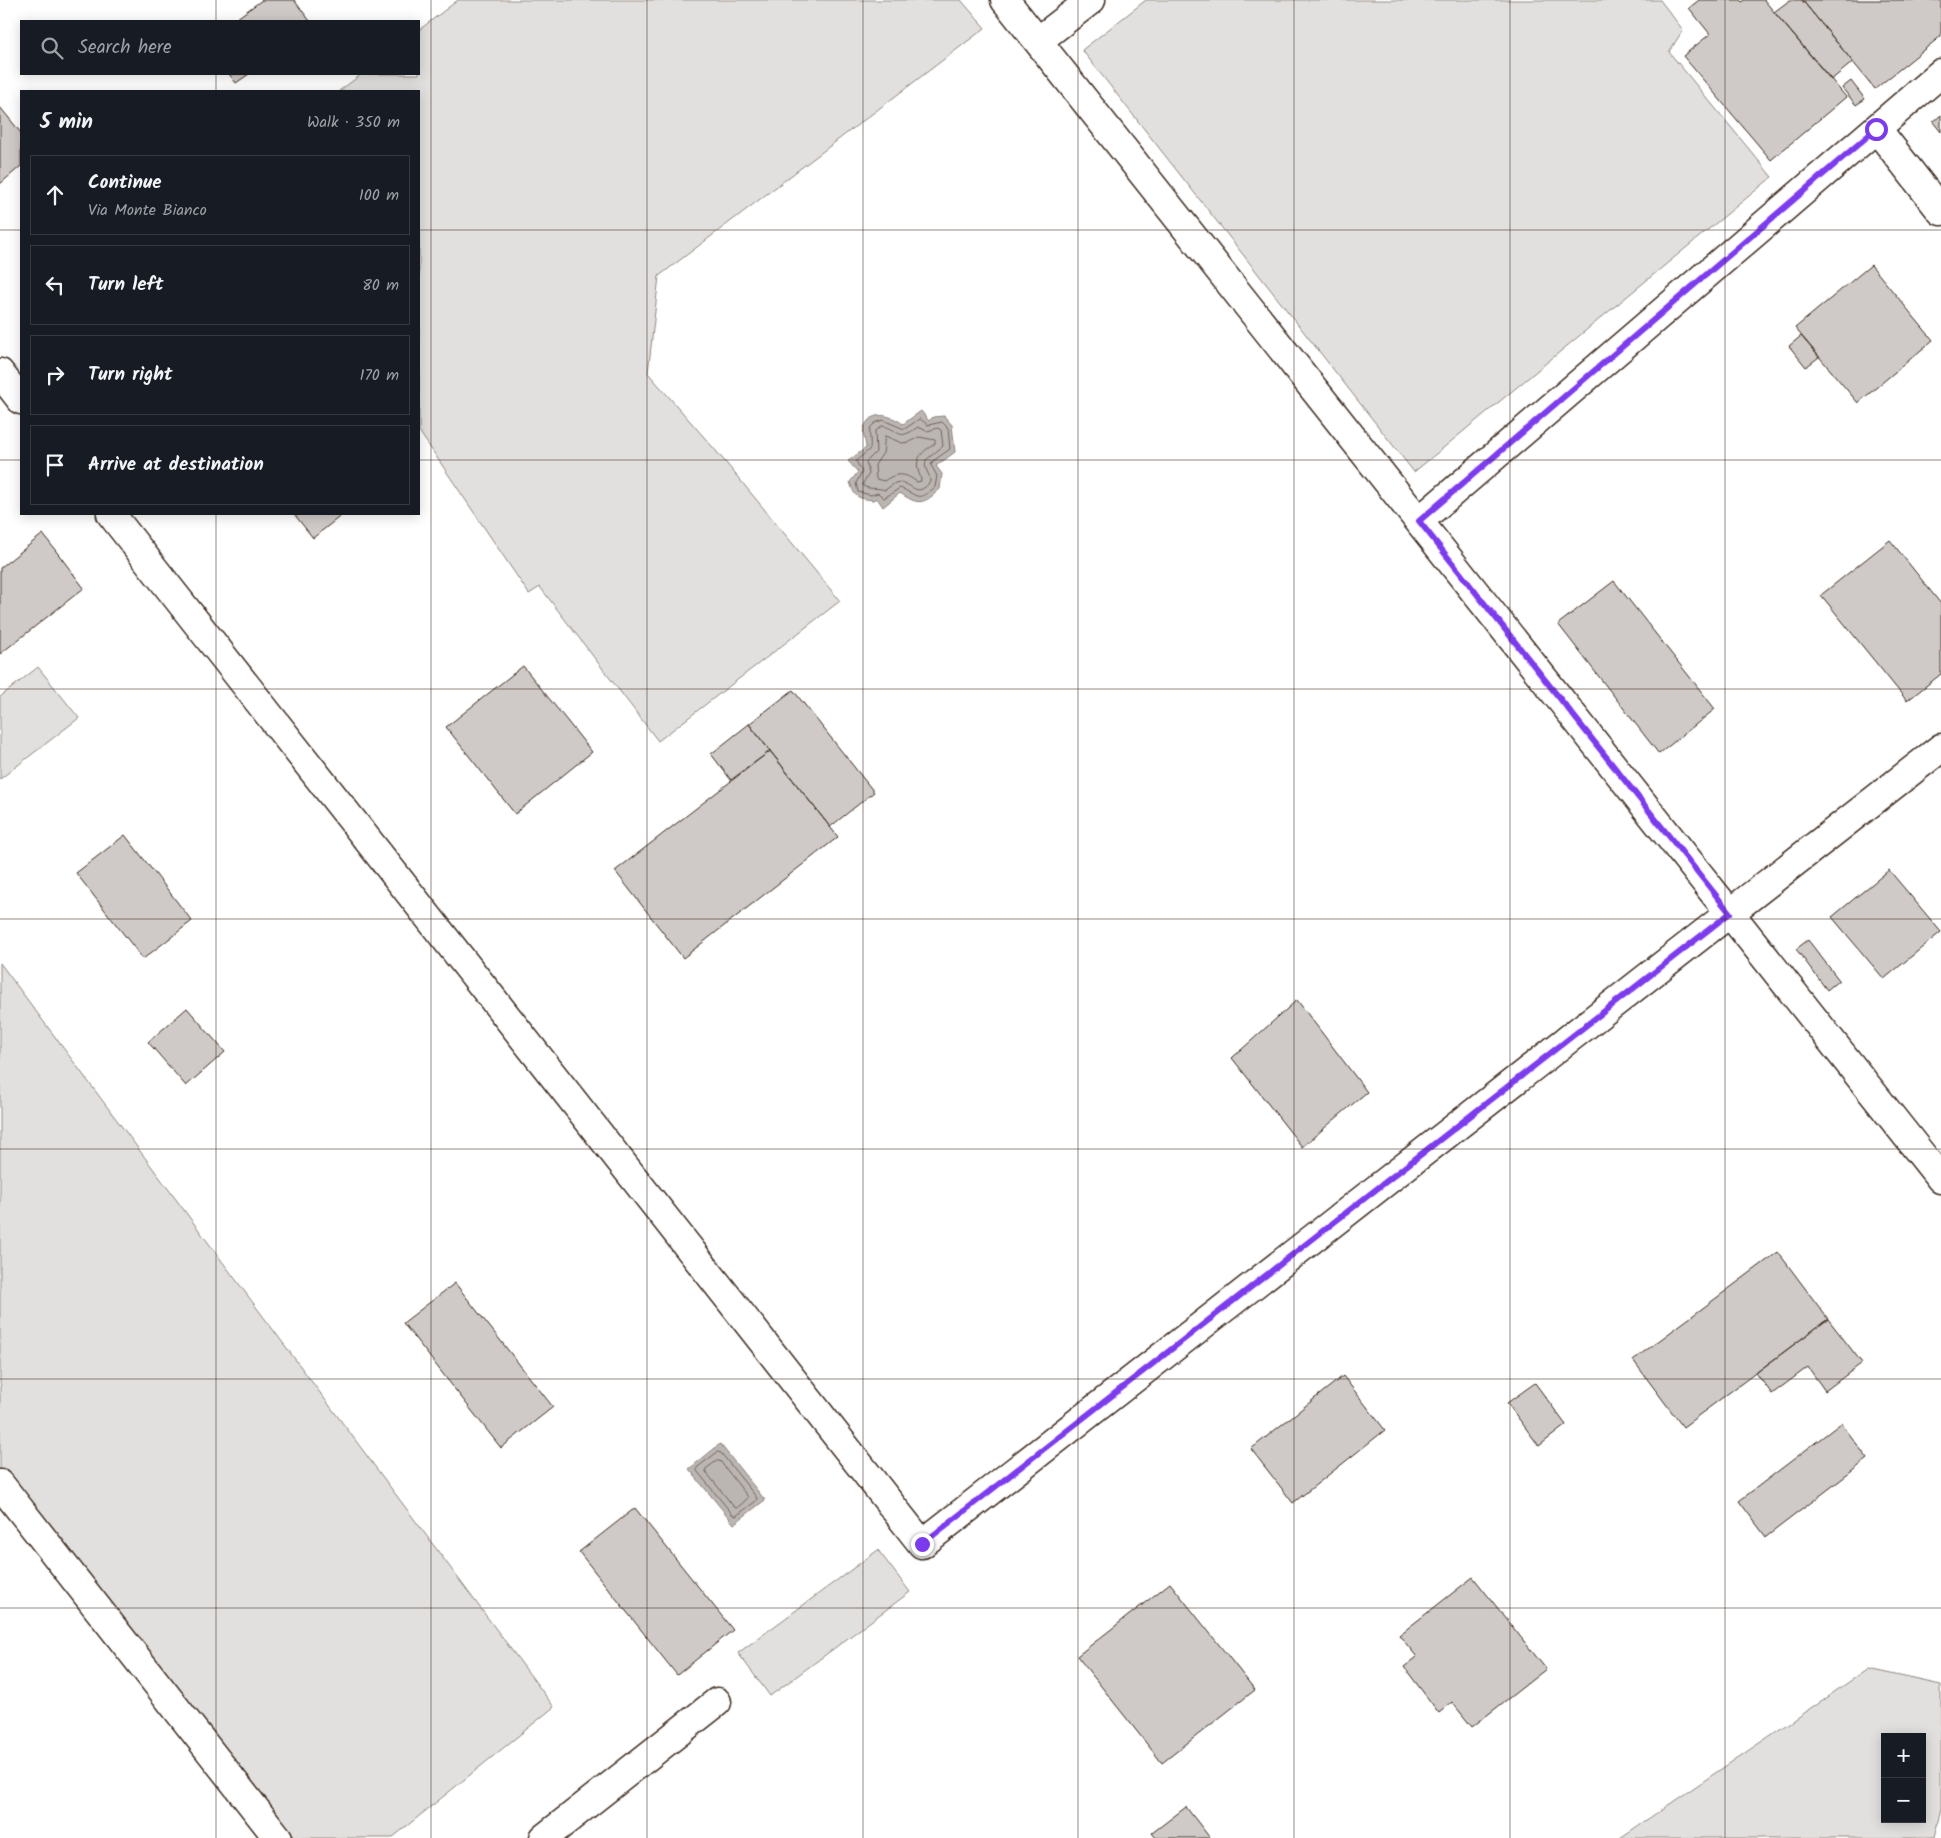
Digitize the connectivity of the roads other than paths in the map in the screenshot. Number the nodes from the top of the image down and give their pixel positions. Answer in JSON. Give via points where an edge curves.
{"nodes":[{"id":1,"x":1005,"y":0,"type":"edge"},
{"id":2,"x":1091,"y":0,"type":"edge"},
{"id":3,"x":1038,"y":41,"type":"junction"},
{"id":4,"x":1941,"y":74,"type":"edge"},
{"id":5,"x":1876,"y":129,"type":"junction"},
{"id":6,"x":1941,"y":211,"type":"edge"},
{"id":7,"x":0,"y":373,"type":"edge"},
{"id":8,"x":20,"y":399,"type":"edge"},
{"id":9,"x":111,"y":515,"type":"edge"},
{"id":10,"x":1419,"y":521,"type":"junction"},
{"id":11,"x":1941,"y":748,"type":"edge"},
{"id":12,"x":1730,"y":913,"type":"junction"},
{"id":13,"x":1941,"y":1179,"type":"edge"},
{"id":14,"x":0,"y":1484,"type":"edge"},
{"id":15,"x":717,"y":1702,"type":"dead end"},
{"id":16,"x":278,"y":1838,"type":"edge"},
{"id":17,"x":544,"y":1838,"type":"edge"}],
"edges":[{"from":1,"to":3,"type":"street"},
{"from":2,"to":3,"type":"street"},
{"from":3,"to":10,"type":"street"},
{"from":4,"to":5,"type":"street"},
{"from":5,"to":6,"type":"street"},
{"from":5,"to":10,"type":"street"},
{"from":7,"to":8,"type":"street"},
{"from":9,"to":12,"type":"street","via":[[922,1544]]},
{"from":10,"to":12,"type":"street"},
{"from":11,"to":12,"type":"street"},
{"from":12,"to":13,"type":"street"},
{"from":14,"to":16,"type":"street"},
{"from":15,"to":17,"type":"street"}]}
